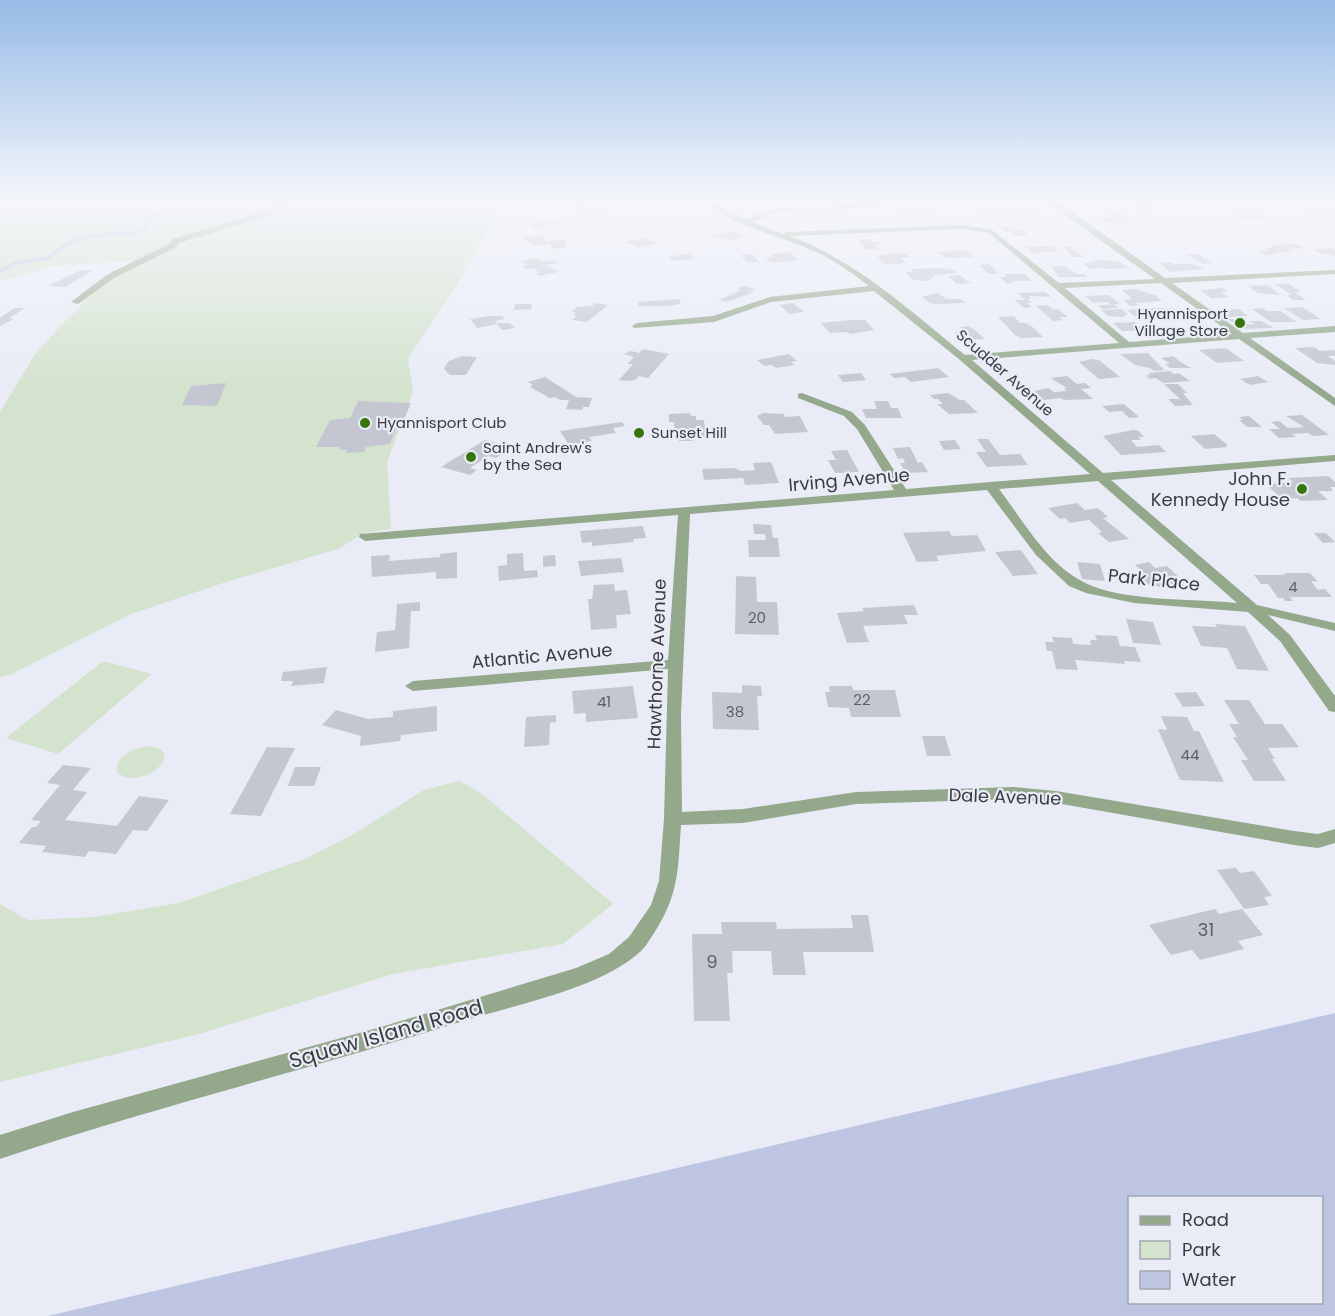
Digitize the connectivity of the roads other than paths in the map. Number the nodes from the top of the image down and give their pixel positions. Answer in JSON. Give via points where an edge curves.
{"nodes":[{"id":1,"x":135,"y":264,"type":"edge"},
{"id":2,"x":845,"y":264,"type":"edge"},
{"id":3,"x":1033,"y":264,"type":"edge"},
{"id":4,"x":1139,"y":264,"type":"edge"},
{"id":5,"x":1335,"y":272,"type":"edge"},
{"id":6,"x":1162,"y":281,"type":"junction"},
{"id":7,"x":1059,"y":286,"type":"junction"},
{"id":8,"x":877,"y":288,"type":"junction"},
{"id":9,"x":75,"y":302,"type":"dead end"},
{"id":10,"x":637,"y":326,"type":"dead end"},
{"id":11,"x":1335,"y":329,"type":"edge"},
{"id":12,"x":1239,"y":335,"type":"junction"},
{"id":13,"x":1126,"y":344,"type":"junction"},
{"id":14,"x":963,"y":358,"type":"junction"},
{"id":15,"x":802,"y":396,"type":"dead end"},
{"id":16,"x":1335,"y":403,"type":"edge"},
{"id":17,"x":1335,"y":458,"type":"edge"},
{"id":18,"x":1099,"y":477,"type":"junction"},
{"id":19,"x":990,"y":486,"type":"junction"},
{"id":20,"x":902,"y":494,"type":"junction"},
{"id":21,"x":684,"y":511,"type":"junction"},
{"id":22,"x":365,"y":537,"type":"dead end"},
{"id":23,"x":1252,"y":608,"type":"junction"},
{"id":24,"x":1335,"y":627,"type":"edge"},
{"id":25,"x":676,"y":664,"type":"junction"},
{"id":26,"x":412,"y":686,"type":"dead end"},
{"id":27,"x":1335,"y":707,"type":"edge"},
{"id":28,"x":673,"y":819,"type":"junction"},
{"id":29,"x":1335,"y":836,"type":"edge"},
{"id":30,"x":0,"y":1147,"type":"edge"}],
"edges":[{"from":1,"to":9,"type":"street"},
{"from":2,"to":8,"type":"street","name":"Scudder Avenue"},
{"from":3,"to":7,"type":"street"},
{"from":4,"to":6,"type":"street"},
{"from":5,"to":6,"type":"street"},
{"from":6,"to":7,"type":"street"},
{"from":6,"to":12,"type":"street"},
{"from":7,"to":13,"type":"street"},
{"from":8,"to":10,"type":"street","via":[[770,300],[714,319]]},
{"from":8,"to":14,"type":"street","name":"Scudder Avenue"},
{"from":11,"to":12,"type":"street"},
{"from":12,"to":13,"type":"street"},
{"from":12,"to":16,"type":"street"},
{"from":13,"to":14,"type":"street"},
{"from":14,"to":18,"type":"street","name":"Scudder Avenue"},
{"from":15,"to":20,"type":"street","via":[[848,414],[861,427]]},
{"from":17,"to":18,"type":"street","name":"Irving Avenue"},
{"from":18,"to":19,"type":"street","name":"Irving Avenue"},
{"from":18,"to":23,"type":"street","name":"Scudder Avenue"},
{"from":19,"to":20,"type":"street","name":"Irving Avenue"},
{"from":19,"to":23,"type":"street","name":"Park Place","via":[[1052,566],[1090,591]]},
{"from":20,"to":21,"type":"street","name":"Irving Avenue"},
{"from":21,"to":22,"type":"street","name":"Irving Avenue"},
{"from":21,"to":25,"type":"street","name":"Hawthorne Avenue"},
{"from":23,"to":24,"type":"street","name":"Park Place"},
{"from":23,"to":27,"type":"street","via":[[1285,638]]},
{"from":25,"to":26,"type":"street","name":"Atlantic Avenue"},
{"from":25,"to":28,"type":"street","name":"Hawthorne Avenue"},
{"from":28,"to":29,"type":"street","name":"Dale Avenue","via":[[743,816],[856,798],[1014,793],[1294,838],[1318,841]]},
{"from":28,"to":30,"type":"street","name":"Squaw Island Road","via":[[668,881],[660,908],[636,943],[616,960],[570,980]]}]}
